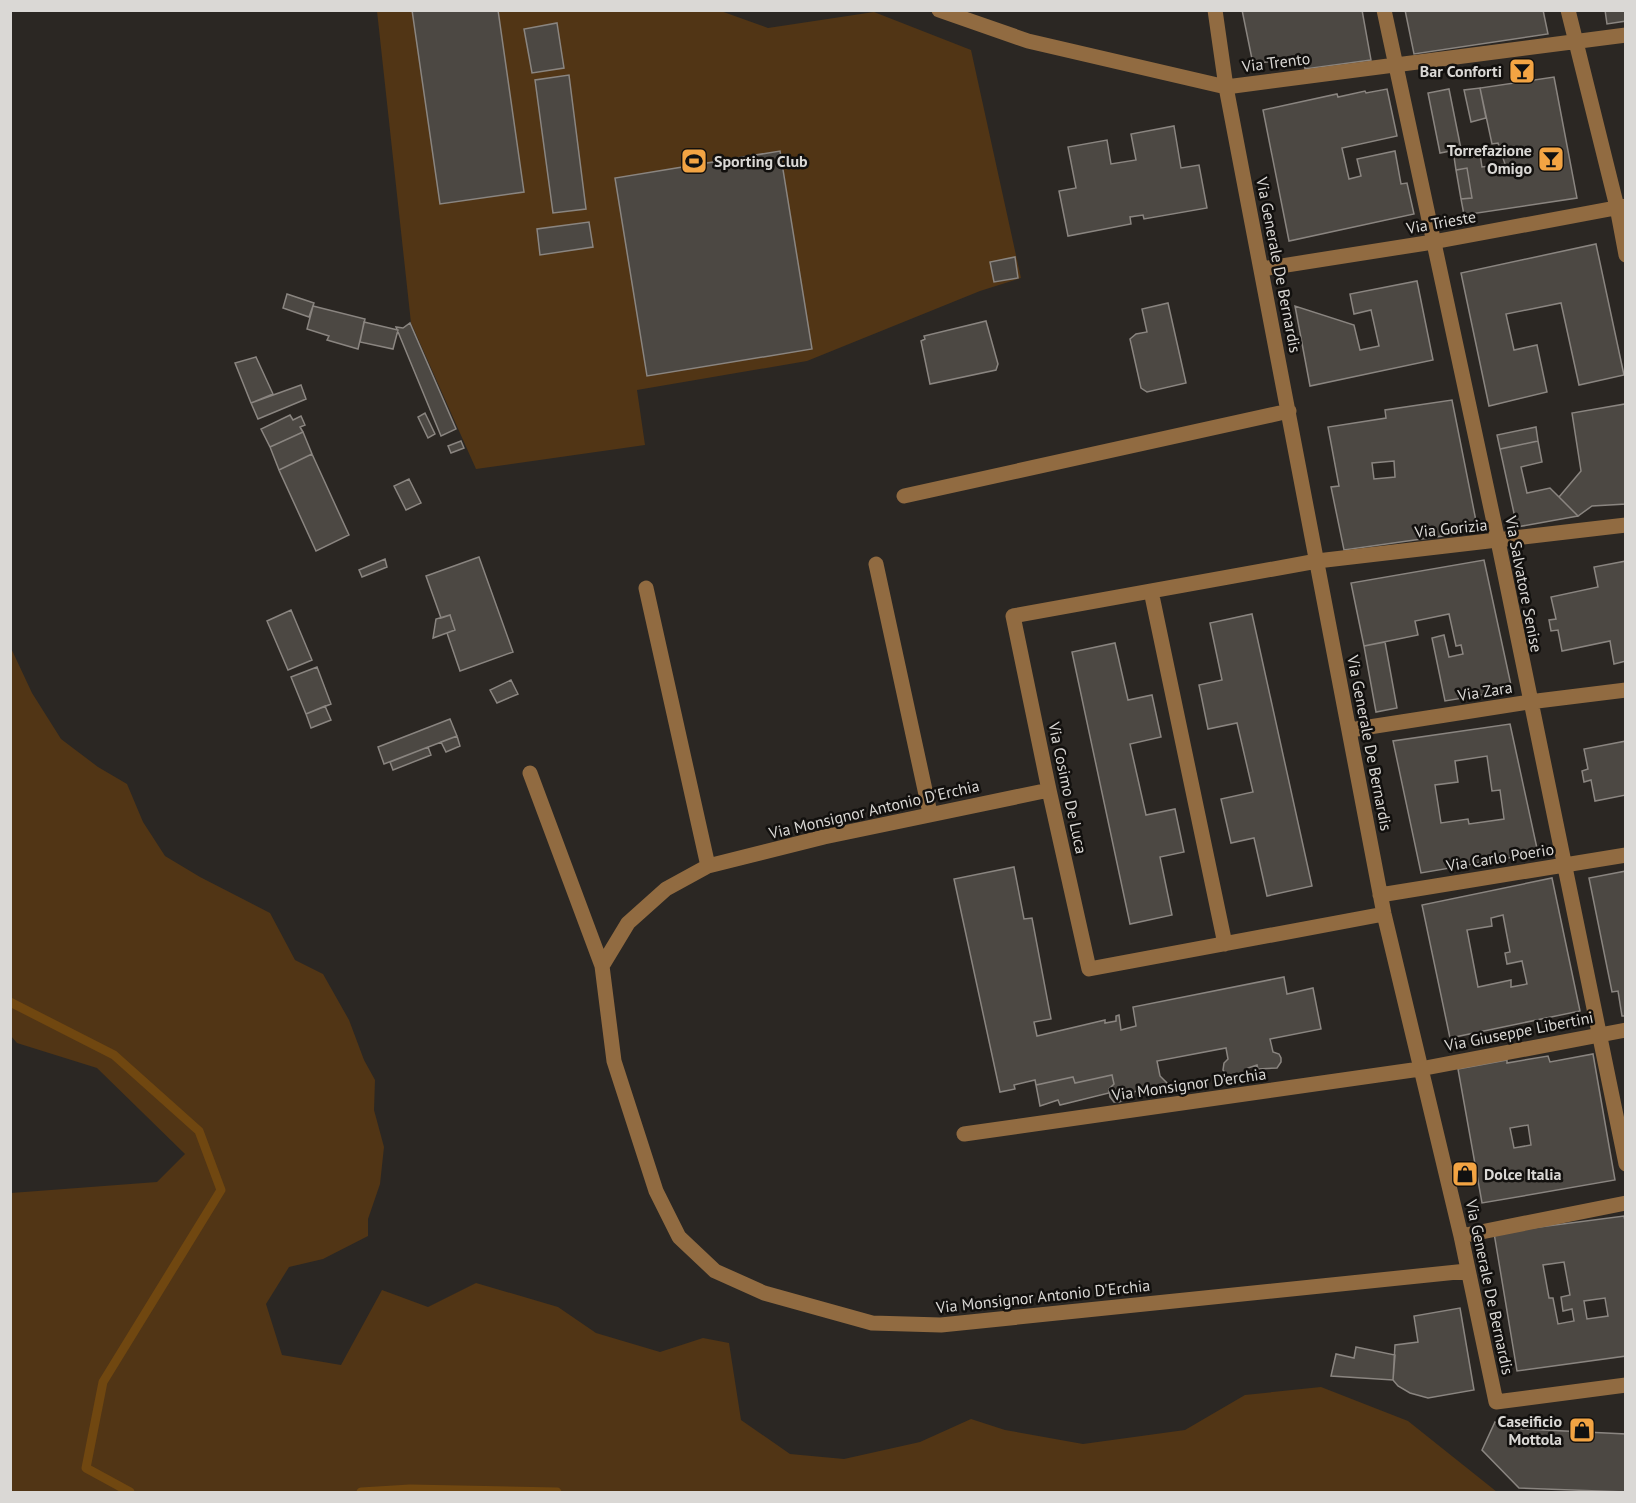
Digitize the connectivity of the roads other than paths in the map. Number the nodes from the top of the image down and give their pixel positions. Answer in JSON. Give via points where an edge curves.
{"nodes":[{"id":1,"x":939,"y":10,"type":"edge"},
{"id":2,"x":1215,"y":10,"type":"edge"},
{"id":3,"x":1384,"y":10,"type":"edge"},
{"id":4,"x":1568,"y":10,"type":"edge"},
{"id":5,"x":1626,"y":35,"type":"edge"},
{"id":6,"x":1575,"y":42,"type":"junction"},
{"id":7,"x":1395,"y":66,"type":"junction"},
{"id":8,"x":1226,"y":87,"type":"junction"},
{"id":9,"x":1621,"y":206,"type":"edge"},
{"id":10,"x":1433,"y":242,"type":"junction"},
{"id":11,"x":1626,"y":255,"type":"edge"},
{"id":12,"x":1262,"y":269,"type":"junction"},
{"id":13,"x":1289,"y":411,"type":"junction"},
{"id":14,"x":904,"y":496,"type":"dead end"},
{"id":15,"x":1626,"y":525,"type":"edge"},
{"id":16,"x":1498,"y":541,"type":"junction"},
{"id":17,"x":1317,"y":561,"type":"junction"},
{"id":18,"x":876,"y":564,"type":"dead end"},
{"id":19,"x":646,"y":588,"type":"dead end"},
{"id":20,"x":1151,"y":591,"type":"junction"},
{"id":21,"x":1626,"y":690,"type":"edge"},
{"id":22,"x":1529,"y":702,"type":"junction"},
{"id":23,"x":1350,"y":730,"type":"junction"},
{"id":24,"x":530,"y":773,"type":"dead end"},
{"id":25,"x":1049,"y":790,"type":"junction"},
{"id":26,"x":930,"y":813,"type":"junction"},
{"id":27,"x":1626,"y":855,"type":"edge"},
{"id":28,"x":1564,"y":865,"type":"junction"},
{"id":29,"x":708,"y":866,"type":"junction"},
{"id":30,"x":1380,"y":895,"type":"junction"},
{"id":31,"x":1384,"y":914,"type":"junction"},
{"id":32,"x":1225,"y":944,"type":"junction"},
{"id":33,"x":602,"y":966,"type":"junction"},
{"id":34,"x":1626,"y":1030,"type":"edge"},
{"id":35,"x":1600,"y":1034,"type":"junction"},
{"id":36,"x":1420,"y":1069,"type":"junction"},
{"id":37,"x":964,"y":1134,"type":"dead end"},
{"id":38,"x":1626,"y":1164,"type":"edge"},
{"id":39,"x":1626,"y":1203,"type":"edge"},
{"id":40,"x":1461,"y":1236,"type":"junction"},
{"id":41,"x":1467,"y":1271,"type":"junction"},
{"id":42,"x":1626,"y":1385,"type":"edge"}],
"edges":[{"from":1,"to":8,"type":"street","name":"Via Trento","via":[[1028,41]]},
{"from":2,"to":8,"type":"street","name":"Via Generale De Bernardis"},
{"from":3,"to":7,"type":"street","name":"Via Salvatore Senise"},
{"from":4,"to":6,"type":"street"},
{"from":5,"to":6,"type":"street","name":"Via Trento"},
{"from":6,"to":7,"type":"street","name":"Via Trento"},
{"from":6,"to":9,"type":"street"},
{"from":7,"to":8,"type":"street","name":"Via Trento"},
{"from":7,"to":10,"type":"street","name":"Via Salvatore Senise"},
{"from":8,"to":12,"type":"street","name":"Via Generale De Bernardis"},
{"from":9,"to":10,"type":"street","name":"Via Trieste"},
{"from":9,"to":11,"type":"street"},
{"from":10,"to":12,"type":"street","name":"Via Trieste"},
{"from":10,"to":16,"type":"street","name":"Via Salvatore Senise"},
{"from":12,"to":13,"type":"street","name":"Via Generale De Bernardis"},
{"from":13,"to":14,"type":"street"},
{"from":13,"to":17,"type":"street","name":"Via Generale De Bernardis"},
{"from":15,"to":16,"type":"street","name":"Via Gorizia"},
{"from":16,"to":17,"type":"street","name":"Via Gorizia"},
{"from":16,"to":22,"type":"street","name":"Via Salvatore Senise"},
{"from":17,"to":20,"type":"street","name":"Via Cosimo De Luca"},
{"from":17,"to":23,"type":"street","name":"Via Generale De Bernardis"},
{"from":18,"to":26,"type":"street"},
{"from":19,"to":29,"type":"street"},
{"from":20,"to":25,"type":"street","name":"Via Cosimo De Luca","via":[[1013,616]]},
{"from":20,"to":32,"type":"street"},
{"from":21,"to":22,"type":"street","name":"Via Zara"},
{"from":22,"to":23,"type":"street","name":"Via Zara"},
{"from":22,"to":28,"type":"street","name":"Via Salvatore Senise"},
{"from":23,"to":30,"type":"street","name":"Via Generale De Bernardis"},
{"from":24,"to":33,"type":"street"},
{"from":25,"to":26,"type":"street","name":"Via Monsignor Antonio D'Erchia"},
{"from":25,"to":32,"type":"street","name":"Via Cosimo De Luca","via":[[1089,969]]},
{"from":26,"to":29,"type":"street","name":"Via Monsignor Antonio D'Erchia"},
{"from":27,"to":28,"type":"street","name":"Via Carlo Poerio"},
{"from":28,"to":30,"type":"street","name":"Via Carlo Poerio"},
{"from":28,"to":35,"type":"street","name":"Via Salvatore Senise"},
{"from":29,"to":33,"type":"street","name":"Via Monsignor Antonio D'Erchia","via":[[666,889],[628,923]]},
{"from":30,"to":31,"type":"street","name":"Via Generale De Bernardis"},
{"from":31,"to":32,"type":"street","name":"Via Cosimo De Luca"},
{"from":31,"to":36,"type":"street","name":"Via Generale De Bernardis"},
{"from":33,"to":41,"type":"street","name":"Via Monsignor Antonio D'Erchia","via":[[614,1060],[656,1191],[679,1237],[715,1271],[764,1293],[872,1323],[940,1325]]},
{"from":34,"to":35,"type":"street","name":"Via Giuseppe Libertini"},
{"from":35,"to":36,"type":"street","name":"Via Giuseppe Libertini"},
{"from":35,"to":38,"type":"street","name":"Via Salvatore Senise"},
{"from":36,"to":37,"type":"street","name":"Via Monsignor D'erchia"},
{"from":36,"to":40,"type":"street","name":"Via Generale De Bernardis"},
{"from":39,"to":40,"type":"street"},
{"from":40,"to":41,"type":"street","name":"Via Generale De Bernardis"},
{"from":41,"to":42,"type":"street","name":"Via Generale De Bernardis","via":[[1496,1402]]}]}
